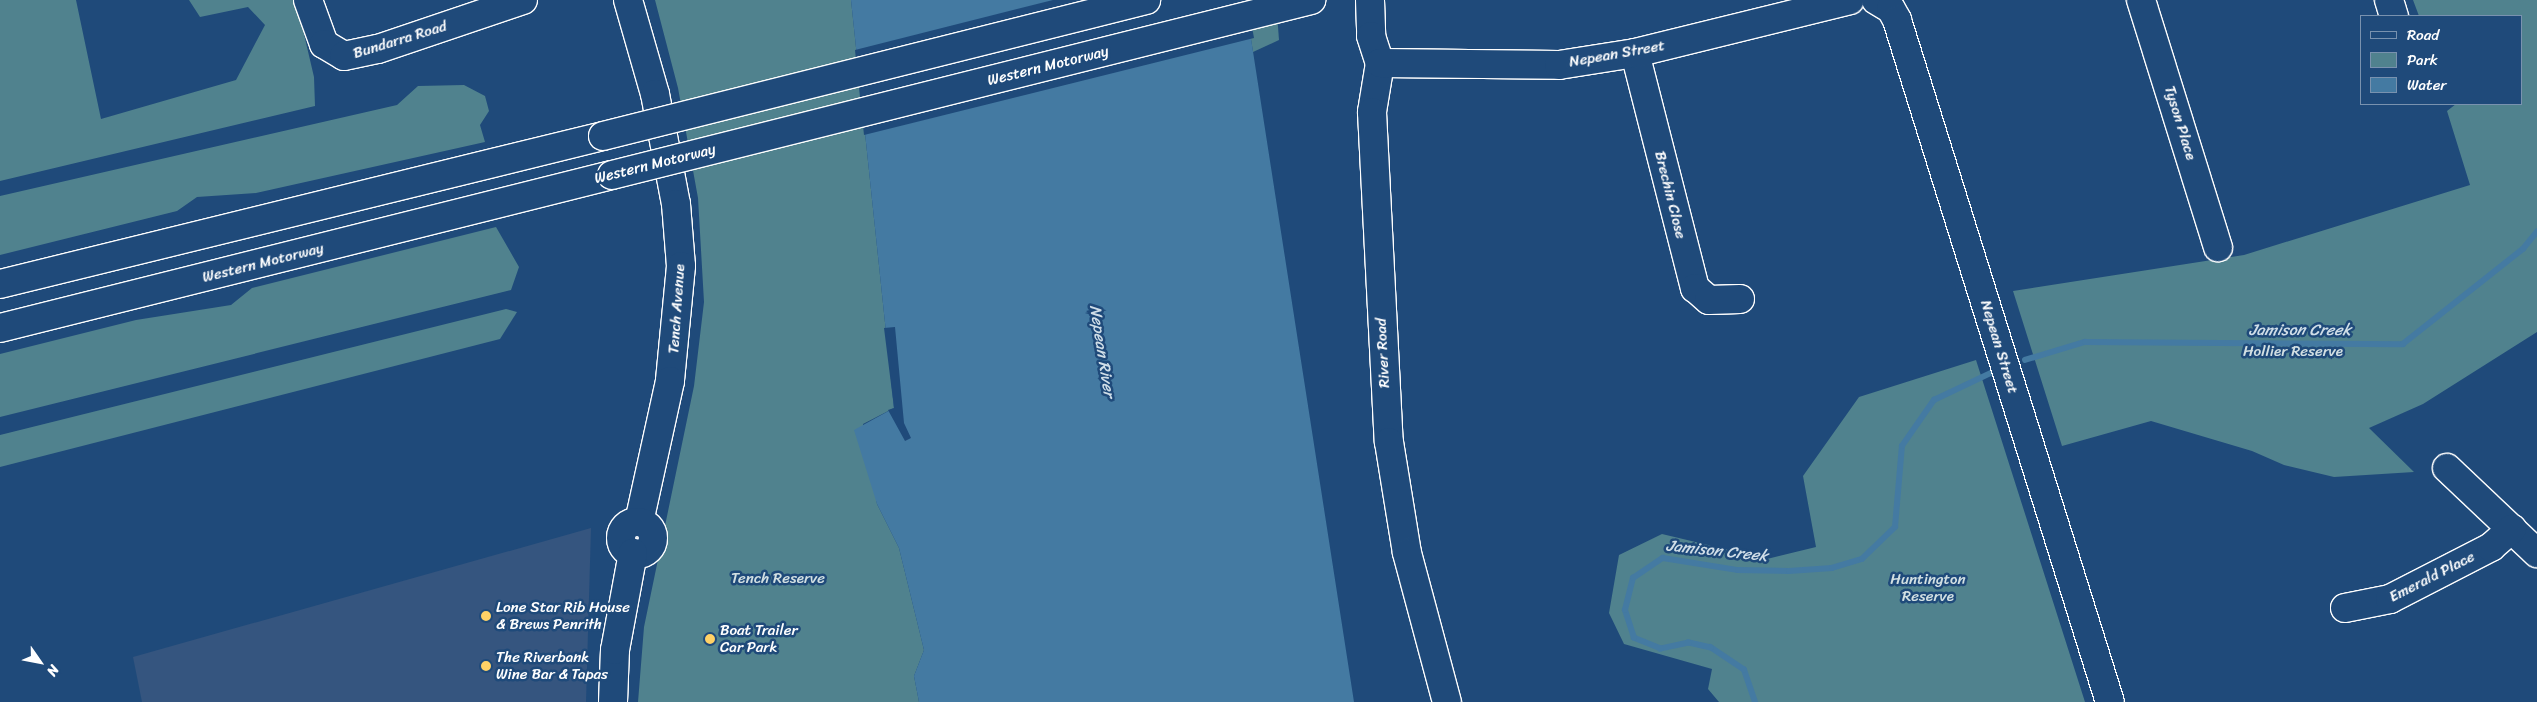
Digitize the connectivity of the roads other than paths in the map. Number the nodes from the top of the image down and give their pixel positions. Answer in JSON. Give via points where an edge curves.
{"nodes":[{"id":1,"x":308,"y":0,"type":"edge"},
{"id":2,"x":523,"y":0,"type":"edge"},
{"id":3,"x":628,"y":0,"type":"edge"},
{"id":4,"x":1146,"y":0,"type":"edge"},
{"id":5,"x":1311,"y":0,"type":"edge"},
{"id":6,"x":1370,"y":0,"type":"edge"},
{"id":7,"x":1850,"y":0,"type":"edge"},
{"id":8,"x":2141,"y":0,"type":"edge"},
{"id":9,"x":2389,"y":0,"type":"edge"},
{"id":10,"x":1886,"y":2,"type":"edge"},
{"id":11,"x":2394,"y":15,"type":"edge"},
{"id":12,"x":1635,"y":54,"type":"junction"},
{"id":13,"x":1380,"y":63,"type":"junction"},
{"id":14,"x":2218,"y":247,"type":"dead end"},
{"id":15,"x":0,"y":284,"type":"edge"},
{"id":16,"x":1740,"y":299,"type":"dead end"},
{"id":17,"x":0,"y":328,"type":"edge"},
{"id":18,"x":2447,"y":468,"type":"dead end"},
{"id":19,"x":2512,"y":530,"type":"junction"},
{"id":20,"x":2537,"y":553,"type":"edge"},
{"id":21,"x":2345,"y":608,"type":"dead end"},
{"id":22,"x":612,"y":702,"type":"edge"},
{"id":23,"x":1447,"y":702,"type":"edge"},
{"id":24,"x":2110,"y":702,"type":"edge"}],
"edges":[{"from":1,"to":2,"type":"main road","name":"Bundarra Road","via":[[324,44],[344,56],[378,49]]},
{"from":3,"to":22,"type":"main road","name":"Tench Avenue","via":[[655,94],[676,204],[681,301],[670,381],[639,522],[652,531],[653,541],[643,552],[633,553],[617,635]]},
{"from":4,"to":15,"type":"main road","bridge":true},
{"from":5,"to":17,"type":"main road","name":"Western Motorway","bridge":true},
{"from":6,"to":13,"type":"main road","name":"River Road","via":[[1371,36]]},
{"from":7,"to":12,"type":"main road","name":"Nepean Street"},
{"from":8,"to":14,"type":"main road","name":"Tyson Place"},
{"from":9,"to":11,"type":"main road"},
{"from":10,"to":24,"type":"main road","name":"Nepean Street","via":[[1897,20]]},
{"from":12,"to":13,"type":"main road","name":"Nepean Street","via":[[1559,65]]},
{"from":12,"to":16,"type":"main road","name":"Brechin Close","via":[[1695,288],[1708,300]]},
{"from":13,"to":23,"type":"main road","name":"River Road","via":[[1372,112],[1389,442],[1407,553]]},
{"from":18,"to":19,"type":"main road"},
{"from":19,"to":20,"type":"main road"},
{"from":19,"to":21,"type":"main road","name":"Emerald Place","via":[[2491,547],[2390,599]]}]}
